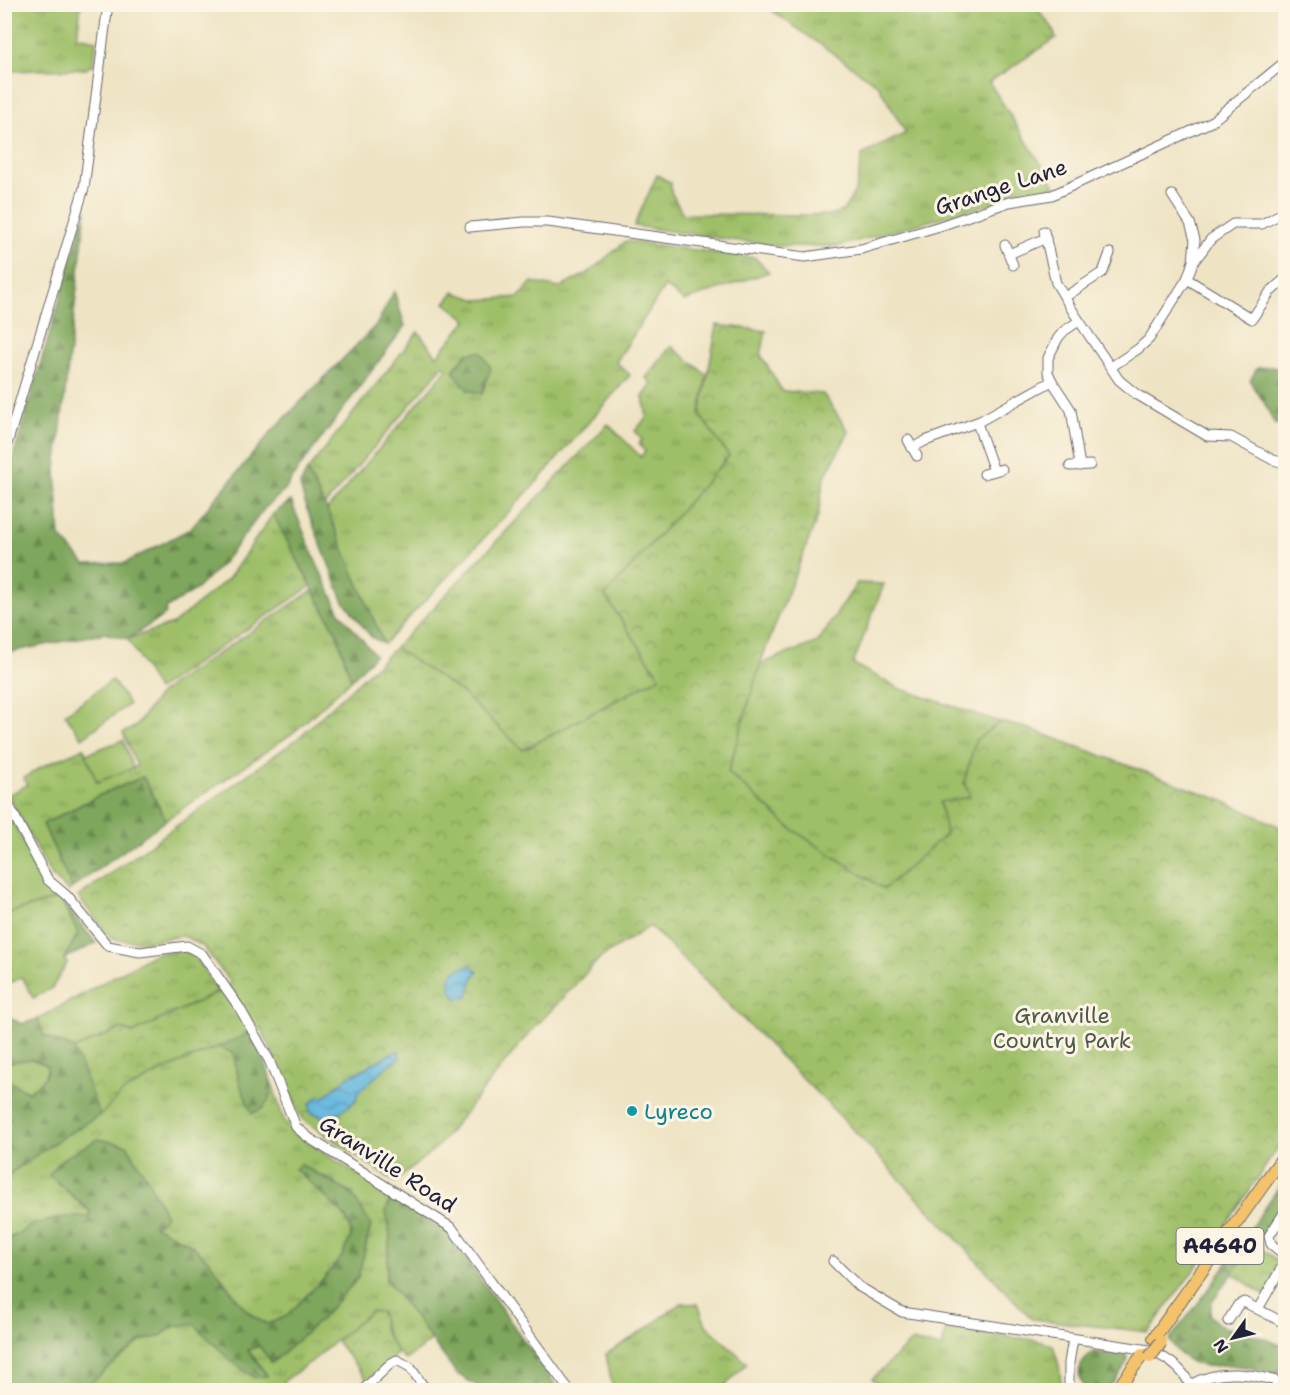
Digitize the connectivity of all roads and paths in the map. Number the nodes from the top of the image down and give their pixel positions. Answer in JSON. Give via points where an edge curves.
{"nodes":[{"id":1,"x":108,"y":4,"type":"edge"},
{"id":2,"x":1286,"y":61,"type":"edge"},
{"id":3,"x":1172,"y":195,"type":"dead end"},
{"id":4,"x":1286,"y":211,"type":"edge"},
{"id":5,"x":470,"y":227,"type":"dead end"},
{"id":6,"x":1110,"y":253,"type":"dead end"},
{"id":7,"x":1192,"y":264,"type":"junction"},
{"id":8,"x":1013,"y":265,"type":"dead end"},
{"id":9,"x":1286,"y":278,"type":"edge"},
{"id":10,"x":1186,"y":279,"type":"junction"},
{"id":11,"x":1065,"y":297,"type":"junction"},
{"id":12,"x":1079,"y":321,"type":"junction"},
{"id":13,"x":1111,"y":367,"type":"junction"},
{"id":14,"x":1052,"y":381,"type":"junction"},
{"id":15,"x":977,"y":423,"type":"junction"},
{"id":16,"x":913,"y":448,"type":"dead end"},
{"id":17,"x":4,"y":454,"type":"edge"},
{"id":18,"x":1286,"y":463,"type":"edge"},
{"id":19,"x":1080,"y":466,"type":"dead end"},
{"id":20,"x":993,"y":471,"type":"dead end"},
{"id":21,"x":4,"y":796,"type":"edge"},
{"id":22,"x":1286,"y":1153,"type":"edge"},
{"id":23,"x":1286,"y":1165,"type":"edge"},
{"id":24,"x":1286,"y":1210,"type":"edge"},
{"id":25,"x":1286,"y":1258,"type":"edge"},
{"id":26,"x":833,"y":1261,"type":"dead end"},
{"id":27,"x":1258,"y":1309,"type":"junction"},
{"id":28,"x":1228,"y":1321,"type":"dead end"},
{"id":29,"x":1286,"y":1324,"type":"edge"},
{"id":30,"x":1073,"y":1339,"type":"junction"},
{"id":31,"x":1157,"y":1340,"type":"junction"},
{"id":32,"x":1147,"y":1355,"type":"junction"},
{"id":33,"x":1286,"y":1384,"type":"edge"},
{"id":34,"x":1191,"y":1388,"type":"edge"},
{"id":35,"x":363,"y":1390,"type":"edge"},
{"id":36,"x":426,"y":1390,"type":"edge"},
{"id":37,"x":569,"y":1390,"type":"edge"},
{"id":38,"x":1069,"y":1390,"type":"edge"},
{"id":39,"x":1117,"y":1390,"type":"edge"},
{"id":40,"x":1126,"y":1390,"type":"edge"}],
"edges":[{"from":1,"to":17,"type":"street","via":[[84,188]]},
{"from":2,"to":5,"type":"street","name":"Grange Lane","via":[[1211,122],[1052,195],[1009,202],[861,249],[805,257],[549,222]]},
{"from":3,"to":7,"type":"street","via":[[1193,232]]},
{"from":4,"to":7,"type":"street","via":[[1262,224],[1233,224],[1212,239]]},
{"from":6,"to":11,"type":"street","via":[[1103,272]]},
{"from":7,"to":10,"type":"street"},
{"from":8,"to":11,"type":"street","via":[[1007,249],[1045,235],[1056,283]]},
{"from":9,"to":10,"type":"street","via":[[1270,292],[1252,319]]},
{"from":10,"to":13,"type":"street","via":[[1149,339]]},
{"from":11,"to":12,"type":"street"},
{"from":12,"to":13,"type":"street"},
{"from":12,"to":14,"type":"street","via":[[1064,331],[1048,358]]},
{"from":13,"to":18,"type":"street","via":[[1136,394],[1207,436],[1231,437]]},
{"from":14,"to":15,"type":"street"},
{"from":14,"to":19,"type":"street","via":[[1071,410]]},
{"from":15,"to":16,"type":"street"},
{"from":15,"to":20,"type":"street"},
{"from":21,"to":37,"type":"street","name":"Granville Road","via":[[48,880],[68,896],[108,946],[140,952],[187,945],[202,954],[270,1060],[296,1127],[452,1228]]},
{"from":22,"to":31,"type":"main road","number":"A4640"},
{"from":23,"to":31,"type":"main road","number":"A4640"},
{"from":24,"to":25,"type":"street","via":[[1269,1236],[1271,1245]]},
{"from":25,"to":27,"type":"street"},
{"from":26,"to":30,"type":"street","via":[[858,1286],[903,1312]]},
{"from":27,"to":28,"type":"street","via":[[1241,1302]]},
{"from":27,"to":29,"type":"street"},
{"from":30,"to":34,"type":"street","via":[[1149,1350],[1175,1365]]},
{"from":30,"to":38,"type":"street"},
{"from":31,"to":32,"type":"main road","number":"A4640","bridge":true},
{"from":32,"to":39,"type":"main road","number":"A4640"},
{"from":32,"to":40,"type":"main road","number":"A4640"},
{"from":33,"to":34,"type":"street","via":[[1223,1373],[1199,1379]]},
{"from":35,"to":36,"type":"street","via":[[397,1360],[410,1367]]}]}
